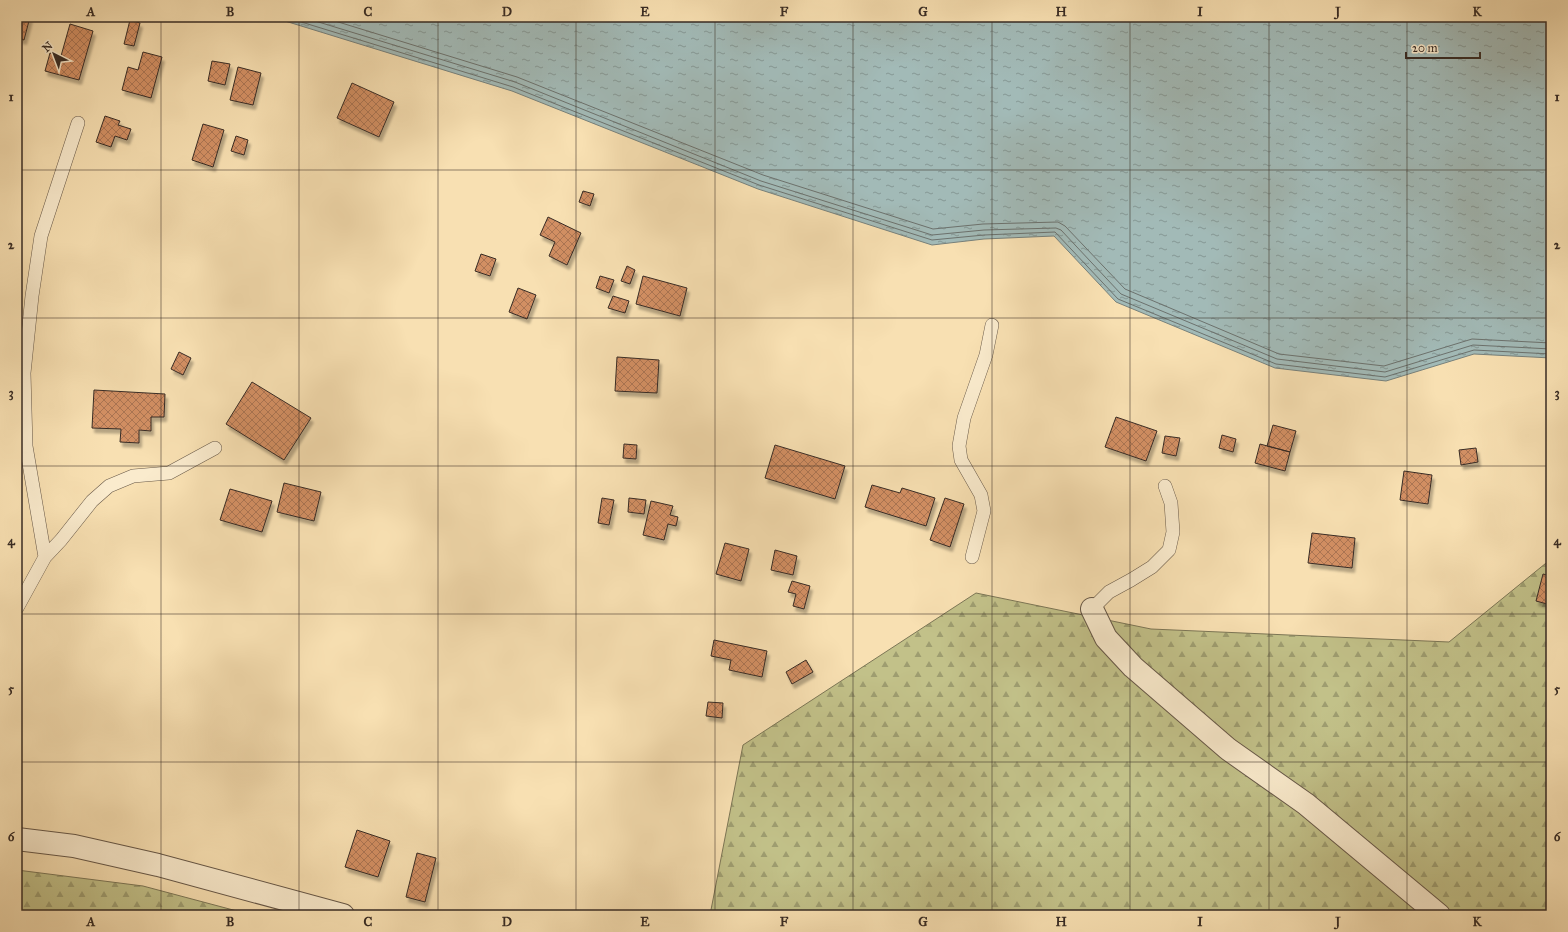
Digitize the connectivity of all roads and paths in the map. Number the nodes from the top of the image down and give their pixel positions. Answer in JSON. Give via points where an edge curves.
{"nodes":[{"id":1,"x":78,"y":123,"type":"dead end"},
{"id":2,"x":992,"y":326,"type":"dead end"},
{"id":3,"x":215,"y":448,"type":"dead end"},
{"id":4,"x":1165,"y":486,"type":"dead end"},
{"id":5,"x":45,"y":557,"type":"junction"},
{"id":6,"x":972,"y":557,"type":"dead end"},
{"id":7,"x":17,"y":608,"type":"edge"},
{"id":8,"x":1092,"y":609,"type":"joint"},
{"id":9,"x":17,"y":839,"type":"edge"},
{"id":10,"x":343,"y":915,"type":"edge"},
{"id":11,"x":1439,"y":915,"type":"edge"}],
"edges":[{"from":1,"to":5,"type":"lane","via":[[41,236],[24,373],[26,446]]},
{"from":2,"to":6,"type":"lane","via":[[986,355],[964,418],[959,446],[961,460],[981,495],[984,511]]},
{"from":3,"to":5,"type":"lane","via":[[169,473],[133,476],[109,486],[92,501]]},
{"from":4,"to":8,"type":"lane","via":[[1171,503],[1173,532],[1169,550],[1152,567],[1109,592]]},
{"from":5,"to":7,"type":"lane"},
{"from":8,"to":11,"type":"street","via":[[1106,638],[1133,668],[1228,749],[1306,804]]},
{"from":9,"to":10,"type":"street","via":[[74,846],[158,865]]}]}
